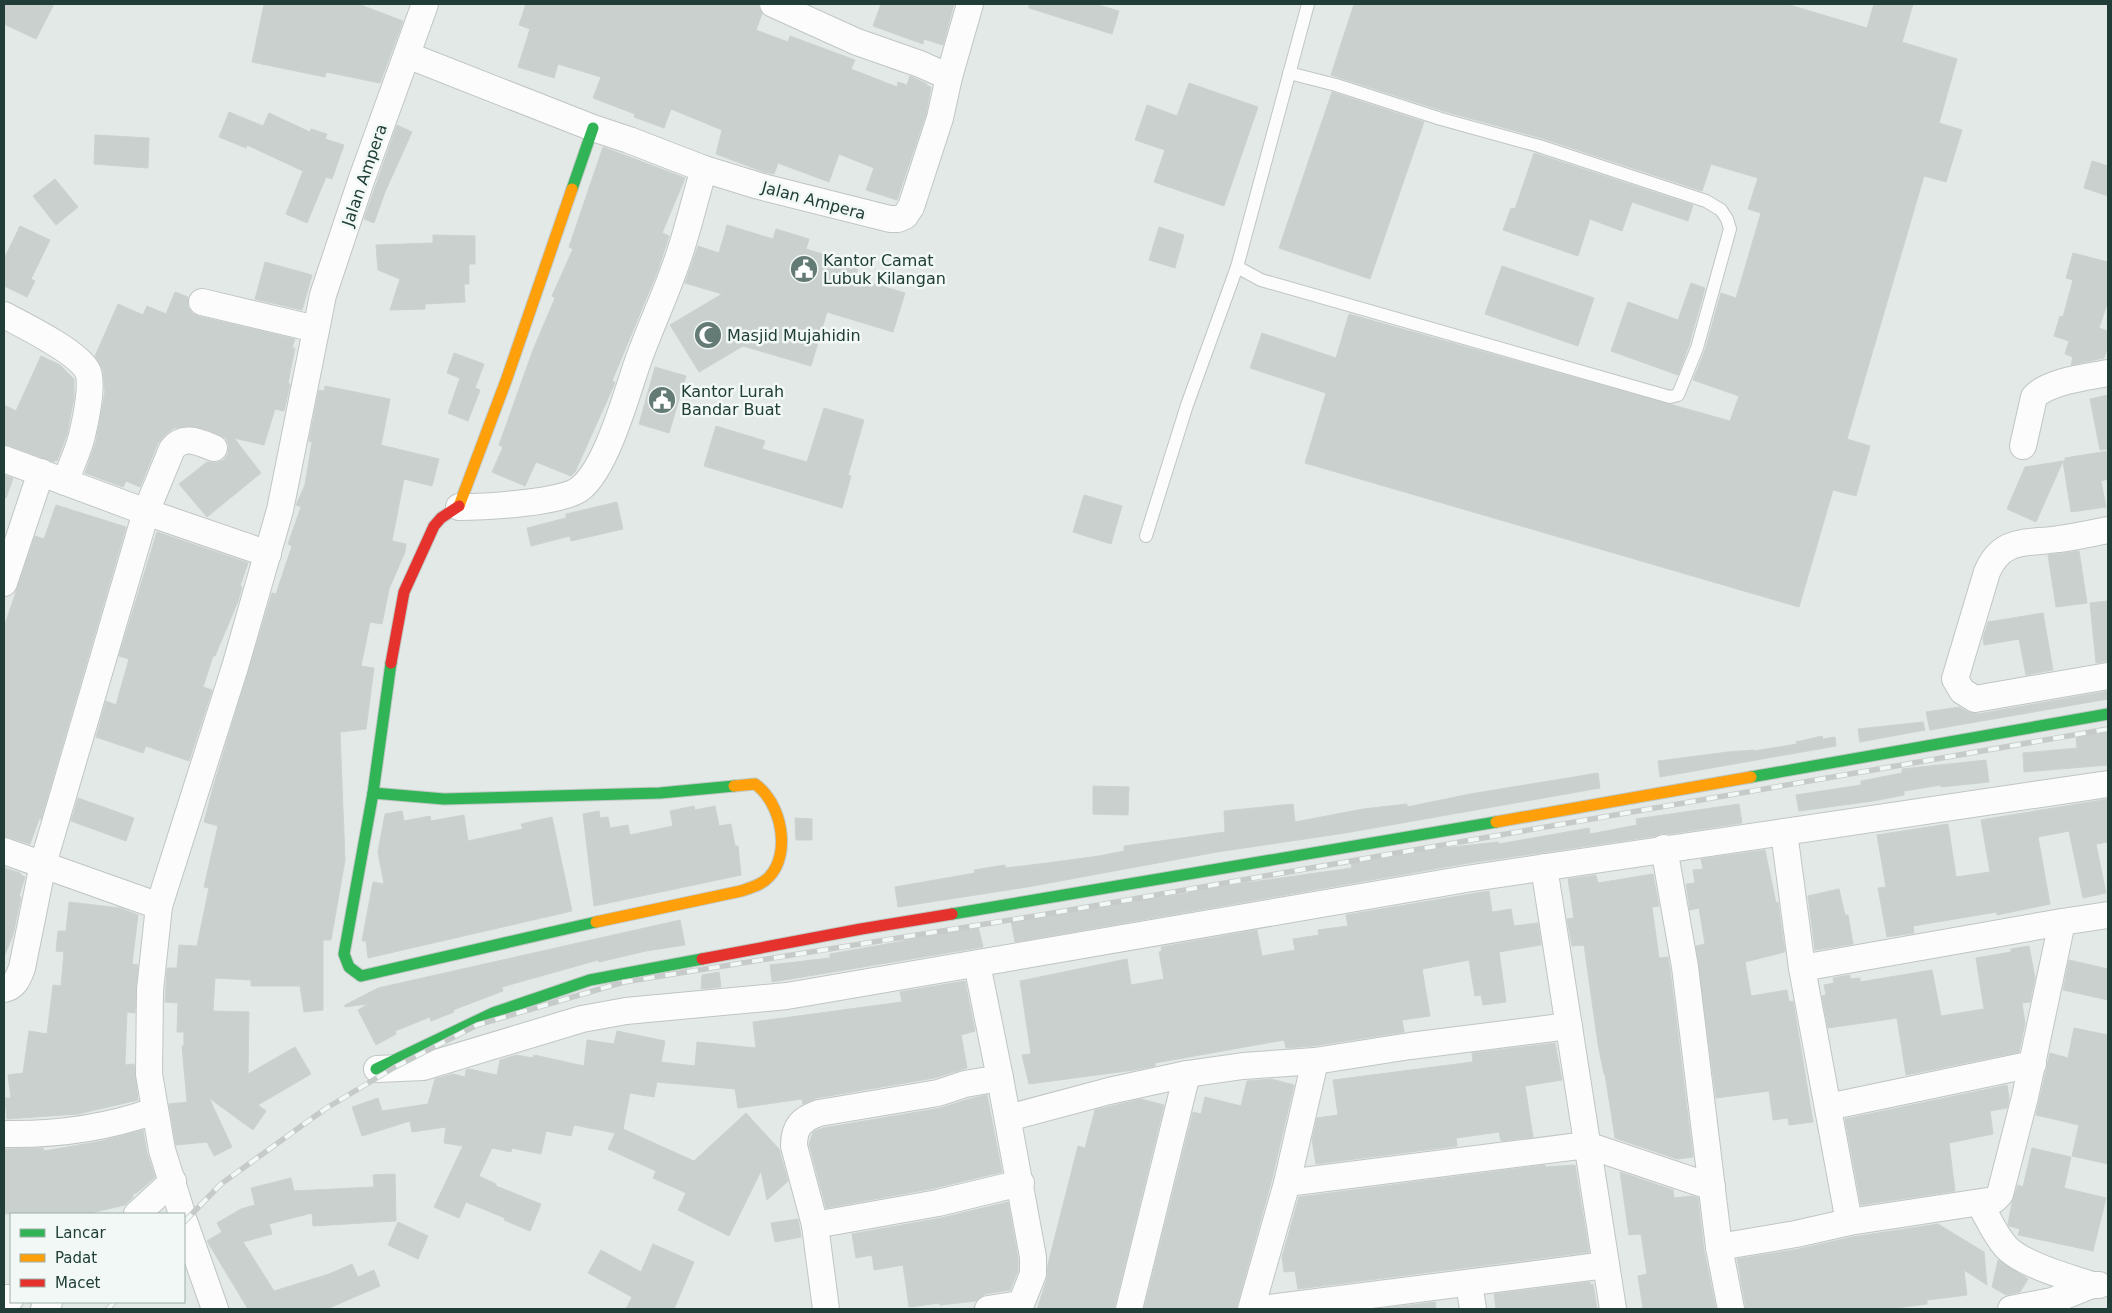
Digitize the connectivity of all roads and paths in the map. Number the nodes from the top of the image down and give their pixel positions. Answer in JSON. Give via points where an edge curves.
{"nodes":[{"id":1,"x":425,"y":4,"type":"edge"},
{"id":2,"x":773,"y":4,"type":"edge"},
{"id":3,"x":970,"y":4,"type":"edge"},
{"id":4,"x":1308,"y":4,"type":"edge"},
{"id":5,"x":407,"y":55,"type":"junction"},
{"id":6,"x":1289,"y":73,"type":"junction"},
{"id":7,"x":949,"y":78,"type":"junction"},
{"id":8,"x":593,"y":128,"type":"junction"},
{"id":9,"x":704,"y":170,"type":"junction"},
{"id":10,"x":1237,"y":267,"type":"junction"},
{"id":11,"x":202,"y":302,"type":"dead end"},
{"id":12,"x":4,"y":315,"type":"edge"},
{"id":13,"x":316,"y":329,"type":"junction"},
{"id":14,"x":2108,"y":373,"type":"edge"},
{"id":15,"x":2023,"y":446,"type":"dead end"},
{"id":16,"x":214,"y":448,"type":"dead end"},
{"id":17,"x":4,"y":459,"type":"edge"},
{"id":18,"x":41,"y":472,"type":"junction"},
{"id":19,"x":65,"y":482,"type":"junction"},
{"id":20,"x":459,"y":507,"type":"junction"},
{"id":21,"x":146,"y":512,"type":"junction"},
{"id":22,"x":2108,"y":530,"type":"edge"},
{"id":23,"x":1146,"y":536,"type":"dead end"},
{"id":24,"x":268,"y":554,"type":"junction"},
{"id":25,"x":4,"y":583,"type":"edge"},
{"id":26,"x":2108,"y":676,"type":"edge"},
{"id":27,"x":2108,"y":714,"type":"edge"},
{"id":28,"x":2108,"y":784,"type":"edge"},
{"id":29,"x":373,"y":793,"type":"junction"},
{"id":30,"x":1784,"y":832,"type":"junction"},
{"id":31,"x":1664,"y":848,"type":"junction"},
{"id":32,"x":4,"y":851,"type":"edge"},
{"id":33,"x":43,"y":864,"type":"junction"},
{"id":34,"x":1544,"y":867,"type":"junction"},
{"id":35,"x":159,"y":906,"type":"junction"},
{"id":36,"x":2108,"y":915,"type":"edge"},
{"id":37,"x":2062,"y":922,"type":"junction"},
{"id":38,"x":977,"y":964,"type":"junction"},
{"id":39,"x":1802,"y":968,"type":"junction"},
{"id":40,"x":4,"y":989,"type":"edge"},
{"id":41,"x":1569,"y":1026,"type":"junction"},
{"id":42,"x":1314,"y":1061,"type":"junction"},
{"id":43,"x":2033,"y":1064,"type":"junction"},
{"id":44,"x":376,"y":1069,"type":"joint"},
{"id":45,"x":1187,"y":1074,"type":"junction"},
{"id":46,"x":1000,"y":1078,"type":"junction"},
{"id":47,"x":1828,"y":1107,"type":"junction"},
{"id":48,"x":154,"y":1111,"type":"junction"},
{"id":49,"x":1008,"y":1118,"type":"junction"},
{"id":50,"x":4,"y":1134,"type":"edge"},
{"id":51,"x":1587,"y":1145,"type":"junction"},
{"id":52,"x":173,"y":1181,"type":"junction"},
{"id":53,"x":1021,"y":1183,"type":"junction"},
{"id":54,"x":1287,"y":1184,"type":"junction"},
{"id":55,"x":1712,"y":1188,"type":"junction"},
{"id":56,"x":1980,"y":1204,"type":"junction"},
{"id":57,"x":138,"y":1213,"type":"edge"},
{"id":58,"x":182,"y":1213,"type":"edge"},
{"id":59,"x":1849,"y":1222,"type":"junction"},
{"id":60,"x":185,"y":1224,"type":"edge"},
{"id":61,"x":815,"y":1225,"type":"junction"},
{"id":62,"x":1719,"y":1247,"type":"junction"},
{"id":63,"x":1606,"y":1265,"type":"junction"},
{"id":64,"x":1469,"y":1283,"type":"junction"},
{"id":65,"x":2100,"y":1285,"type":"edge"},
{"id":66,"x":1021,"y":1307,"type":"edge"},
{"id":67,"x":215,"y":1309,"type":"edge"},
{"id":68,"x":826,"y":1309,"type":"edge"},
{"id":69,"x":988,"y":1309,"type":"edge"},
{"id":70,"x":1129,"y":1309,"type":"edge"},
{"id":71,"x":1251,"y":1309,"type":"edge"},
{"id":72,"x":1262,"y":1309,"type":"edge"},
{"id":73,"x":1473,"y":1309,"type":"edge"},
{"id":74,"x":1613,"y":1309,"type":"edge"},
{"id":75,"x":1731,"y":1309,"type":"edge"},
{"id":76,"x":2011,"y":1309,"type":"edge"}],
"edges":[{"from":1,"to":5,"type":"street","name":"Jalan Ampera"},
{"from":2,"to":7,"type":"street"},
{"from":3,"to":7,"type":"street"},
{"from":4,"to":6,"type":"lane"},
{"from":5,"to":8,"type":"street","name":"Jalan Ampera"},
{"from":5,"to":13,"type":"street","name":"Jalan Ampera","via":[[323,295]]},
{"from":6,"to":10,"type":"lane"},
{"from":6,"to":10,"type":"lane","via":[[1539,146],[1706,201],[1721,210],[1730,228],[1698,348],[1678,395],[1670,397],[1261,280]]},
{"from":7,"to":9,"type":"street","name":"Jalan Ampera","via":[[940,118],[911,207],[905,216],[898,219],[868,215]]},
{"from":8,"to":9,"type":"street","name":"Jalan Ampera"},
{"from":8,"to":20,"type":"street"},
{"from":9,"to":20,"type":"street","via":[[682,247],[622,411],[593,474],[570,495],[500,506]]},
{"from":10,"to":23,"type":"lane","via":[[1186,405]]},
{"from":11,"to":13,"type":"street"},
{"from":12,"to":19,"type":"street","via":[[80,360],[89,371],[83,431]]},
{"from":13,"to":24,"type":"street","name":"Jalan Ampera","via":[[280,510]]},
{"from":14,"to":15,"type":"street","via":[[2039,392],[2034,397]]},
{"from":16,"to":21,"type":"street","via":[[193,440],[177,443]]},
{"from":17,"to":18,"type":"street"},
{"from":18,"to":19,"type":"street"},
{"from":18,"to":25,"type":"street"},
{"from":19,"to":21,"type":"street"},
{"from":20,"to":29,"type":"street","via":[[434,526],[404,592],[390,666]]},
{"from":21,"to":24,"type":"street"},
{"from":21,"to":33,"type":"street"},
{"from":22,"to":26,"type":"street","via":[[2017,543],[2003,549],[1992,560],[1987,572],[1955,679],[1962,691],[1975,699]]},
{"from":24,"to":35,"type":"street","name":"Jalan Ampera"},
{"from":27,"to":44,"type":"street","via":[[1348,848],[861,929],[590,980],[493,1013]]},
{"from":28,"to":30,"type":"street"},
{"from":29,"to":29,"type":"street","via":[[344,954],[351,970],[361,976],[753,888],[769,876],[777,864],[780,837],[777,812],[772,799],[755,784],[660,793],[444,799]]},
{"from":30,"to":31,"type":"street"},
{"from":30,"to":39,"type":"street"},
{"from":31,"to":34,"type":"street"},
{"from":31,"to":55,"type":"street","via":[[1686,967]]},
{"from":32,"to":33,"type":"street"},
{"from":33,"to":35,"type":"street"},
{"from":33,"to":40,"type":"street","via":[[22,968],[14,984]]},
{"from":34,"to":38,"type":"street","via":[[1324,902]]},
{"from":34,"to":41,"type":"street"},
{"from":35,"to":48,"type":"street","name":"Jalan Ampera","via":[[149,1029],[149,1074]]},
{"from":36,"to":37,"type":"street"},
{"from":37,"to":39,"type":"street"},
{"from":37,"to":43,"type":"street"},
{"from":38,"to":44,"type":"street","via":[[787,996],[608,1014],[423,1067]]},
{"from":38,"to":46,"type":"street"},
{"from":39,"to":47,"type":"street"},
{"from":41,"to":42,"type":"street"},
{"from":41,"to":51,"type":"street"},
{"from":42,"to":45,"type":"street"},
{"from":42,"to":54,"type":"street"},
{"from":43,"to":47,"type":"street"},
{"from":43,"to":56,"type":"street","via":[[2000,1194],[1994,1200]]},
{"from":45,"to":49,"type":"street"},
{"from":45,"to":70,"type":"street"},
{"from":46,"to":49,"type":"street"},
{"from":46,"to":61,"type":"street","via":[[806,1117],[797,1126],[794,1146]]},
{"from":47,"to":59,"type":"street"},
{"from":48,"to":50,"type":"street","via":[[88,1129]]},
{"from":48,"to":52,"type":"street","name":"Jalan Ampera"},
{"from":49,"to":53,"type":"street"},
{"from":51,"to":54,"type":"street"},
{"from":51,"to":55,"type":"street"},
{"from":51,"to":63,"type":"street"},
{"from":52,"to":57,"type":"street"},
{"from":52,"to":58,"type":"street","name":"Jalan Ampera"},
{"from":53,"to":61,"type":"street","via":[[938,1203]]},
{"from":53,"to":66,"type":"street","via":[[1034,1257],[1033,1274]]},
{"from":54,"to":71,"type":"street"},
{"from":55,"to":62,"type":"street"},
{"from":56,"to":59,"type":"street"},
{"from":56,"to":65,"type":"street","via":[[2012,1253],[2049,1271]]},
{"from":59,"to":62,"type":"street"},
{"from":60,"to":67,"type":"street"},
{"from":61,"to":68,"type":"street"},
{"from":62,"to":75,"type":"street"},
{"from":63,"to":64,"type":"street"},
{"from":63,"to":74,"type":"street"},
{"from":64,"to":72,"type":"street"},
{"from":64,"to":73,"type":"street"},
{"from":65,"to":76,"type":"street","via":[[2052,1301]]},
{"from":66,"to":69,"type":"street"}]}
